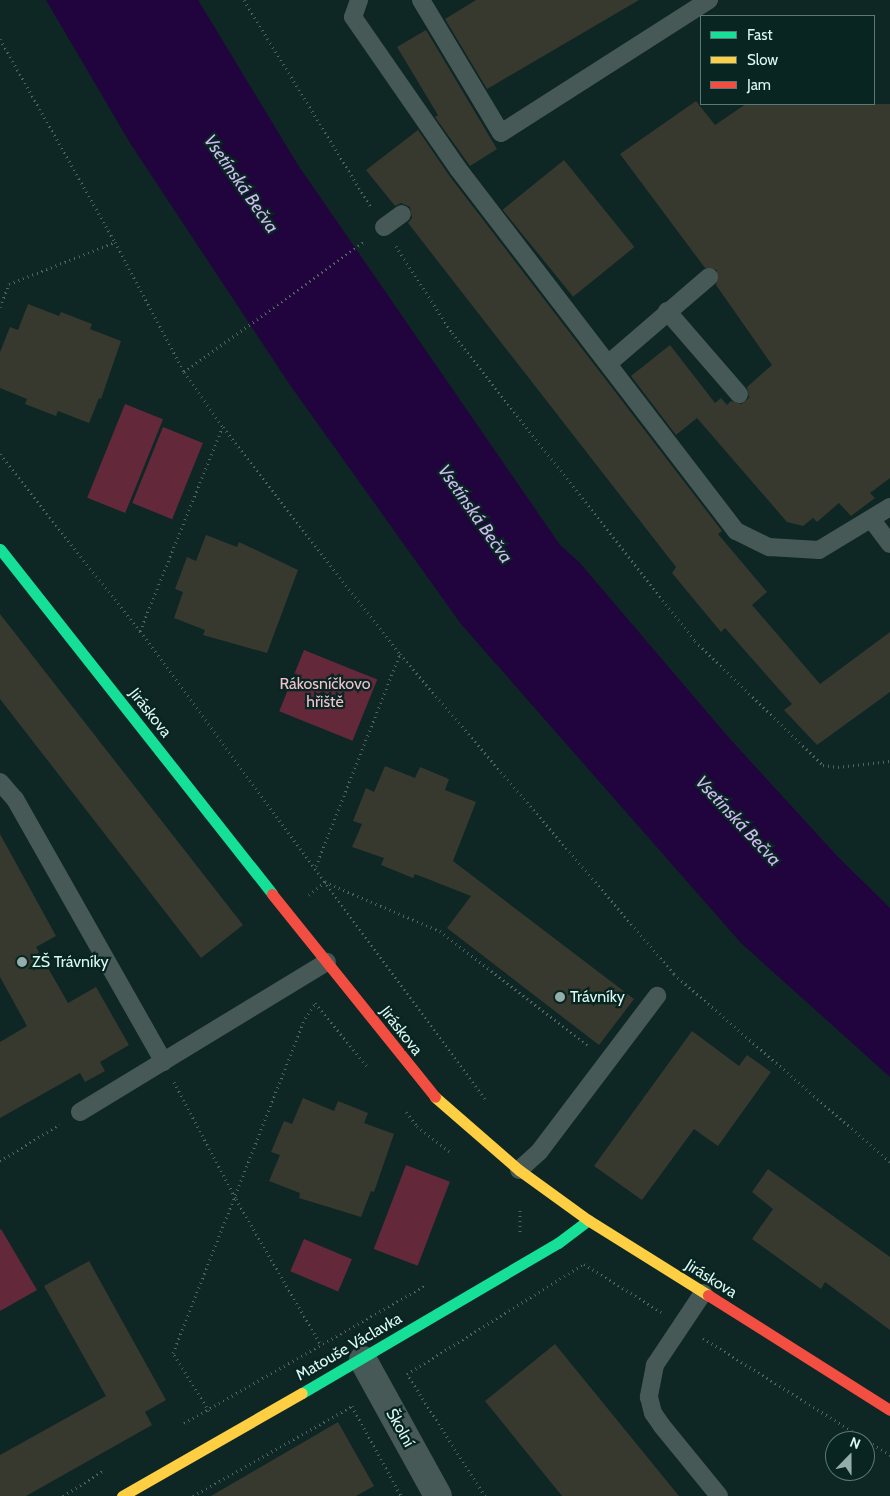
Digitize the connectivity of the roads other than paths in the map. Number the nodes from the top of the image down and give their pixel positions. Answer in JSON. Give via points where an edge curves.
{"nodes":[{"id":1,"x":359,"y":0,"type":"edge"},
{"id":2,"x":421,"y":0,"type":"edge"},
{"id":3,"x":709,"y":0,"type":"edge"},
{"id":4,"x":402,"y":214,"type":"dead end"},
{"id":5,"x":384,"y":228,"type":"road end"},
{"id":6,"x":709,"y":277,"type":"dead end"},
{"id":7,"x":667,"y":311,"type":"junction"},
{"id":8,"x":609,"y":363,"type":"junction"},
{"id":9,"x":739,"y":394,"type":"dead end"},
{"id":10,"x":890,"y":507,"type":"edge"},
{"id":11,"x":872,"y":520,"type":"junction"},
{"id":12,"x":890,"y":544,"type":"edge"},
{"id":13,"x":0,"y":549,"type":"edge"},
{"id":14,"x":0,"y":782,"type":"edge"},
{"id":15,"x":327,"y":962,"type":"junction"},
{"id":16,"x":657,"y":996,"type":"dead end"},
{"id":17,"x":164,"y":1062,"type":"junction"},
{"id":18,"x":80,"y":1112,"type":"road end"},
{"id":19,"x":519,"y":1170,"type":"junction"},
{"id":20,"x":588,"y":1220,"type":"junction"},
{"id":21,"x":703,"y":1293,"type":"junction"},
{"id":22,"x":363,"y":1360,"type":"junction"},
{"id":23,"x":890,"y":1410,"type":"edge"},
{"id":24,"x":122,"y":1496,"type":"edge"},
{"id":25,"x":438,"y":1496,"type":"edge"},
{"id":26,"x":719,"y":1496,"type":"edge"}],
"edges":[{"from":1,"to":8,"type":"lane","via":[[353,18],[454,174]]},
{"from":2,"to":3,"type":"lane","via":[[501,133]]},
{"from":4,"to":5,"type":"lane"},
{"from":6,"to":7,"type":"lane"},
{"from":7,"to":8,"type":"lane"},
{"from":7,"to":9,"type":"lane"},
{"from":8,"to":11,"type":"lane","via":[[736,531],[749,539],[769,547],[819,550]]},
{"from":10,"to":11,"type":"lane"},
{"from":11,"to":12,"type":"lane"},
{"from":13,"to":15,"type":"street","name":"Jiráskova"},
{"from":14,"to":17,"type":"lane","via":[[15,799]]},
{"from":15,"to":17,"type":"lane"},
{"from":15,"to":19,"type":"street","name":"Jiráskova","via":[[426,1089]]},
{"from":16,"to":19,"type":"lane","via":[[539,1152]]},
{"from":17,"to":18,"type":"lane"},
{"from":19,"to":20,"type":"street","name":"Jiráskova"},
{"from":20,"to":21,"type":"street","name":"Jiráskova"},
{"from":20,"to":22,"type":"street","name":"Matouše Václavka","via":[[558,1243]]},
{"from":21,"to":23,"type":"street","name":"Jiráskova"},
{"from":21,"to":26,"type":"lane","via":[[654,1365],[649,1397],[653,1413],[662,1426]]},
{"from":22,"to":24,"type":"street","name":"Matouše Václavka","via":[[223,1436]]},
{"from":22,"to":25,"type":"street","name":"Školní"}]}
